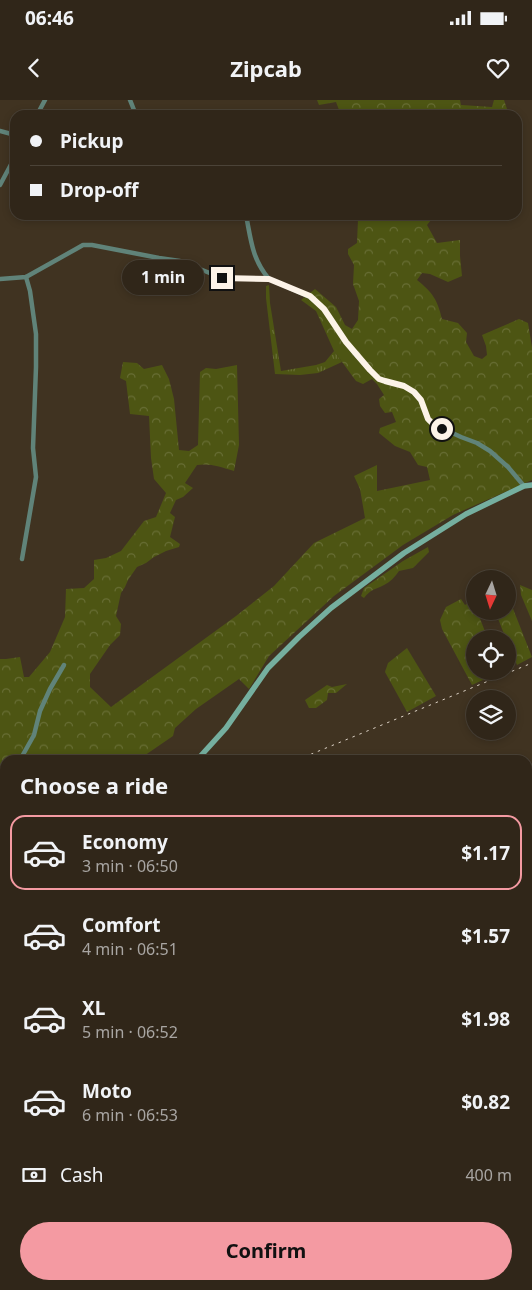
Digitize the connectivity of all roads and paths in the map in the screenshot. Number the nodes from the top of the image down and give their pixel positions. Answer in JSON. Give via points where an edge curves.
{"nodes":[{"id":1,"x":10,"y":166,"type":"edge"},
{"id":2,"x":0,"y":184,"type":"edge"},
{"id":3,"x":247,"y":220,"type":"edge"},
{"id":4,"x":26,"y":277,"type":"junction"},
{"id":5,"x":0,"y":279,"type":"edge"},
{"id":6,"x":269,"y":279,"type":"junction"},
{"id":7,"x":532,"y":485,"type":"edge"},
{"id":8,"x":524,"y":486,"type":"junction"},
{"id":9,"x":22,"y":558,"type":"dead end"},
{"id":10,"x":64,"y":665,"type":"dead end"},
{"id":11,"x":23,"y":755,"type":"edge"},
{"id":12,"x":202,"y":755,"type":"edge"}],
"edges":[{"from":1,"to":2,"type":"street"},
{"from":3,"to":6,"type":"street","via":[[254,255]]},
{"from":4,"to":5,"type":"street"},
{"from":4,"to":6,"type":"street","via":[[84,245],[92,245],[180,261],[222,278]]},
{"from":4,"to":9,"type":"street","via":[[36,334],[33,448],[36,477]]},
{"from":6,"to":8,"type":"street","via":[[310,296],[379,379],[414,392],[433,424],[490,451]]},
{"from":7,"to":8,"type":"main road"},
{"from":8,"to":12,"type":"main road","via":[[466,514],[419,543],[330,608],[268,668],[226,728]]},
{"from":10,"to":11,"type":"street","via":[[50,689],[34,735]]}]}
